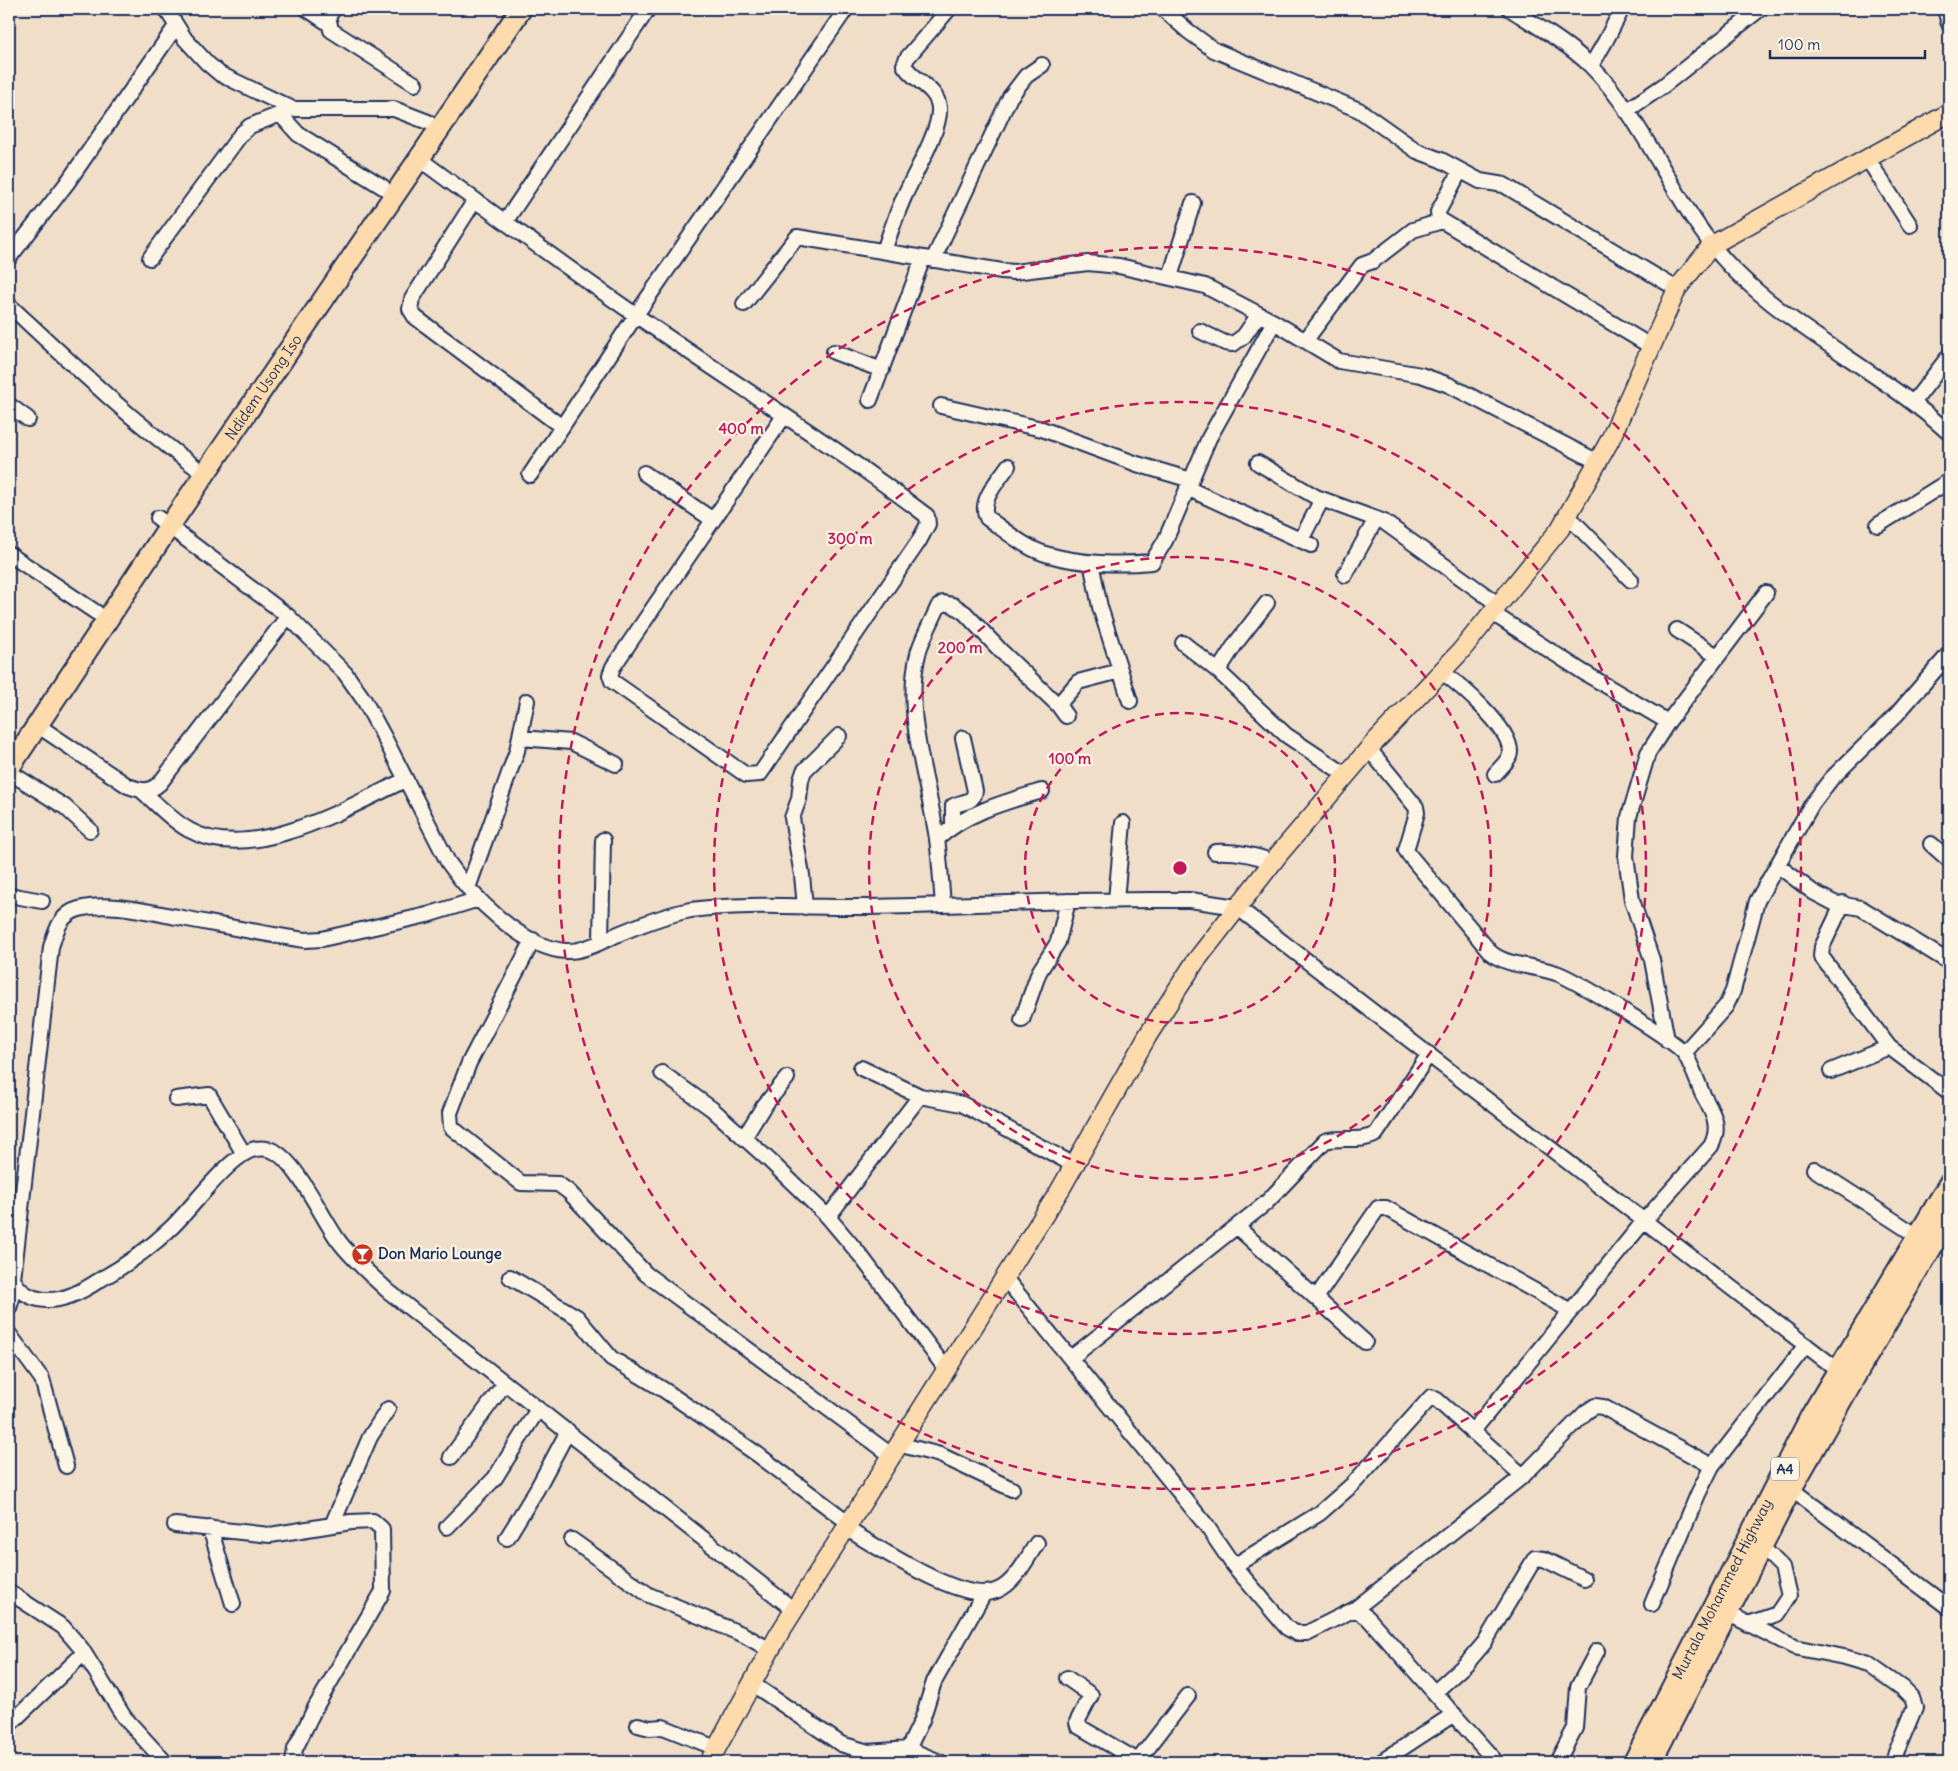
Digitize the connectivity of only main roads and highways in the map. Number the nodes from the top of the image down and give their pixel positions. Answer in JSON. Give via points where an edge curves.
{"nodes":[{"id":1,"x":505,"y":9,"type":"edge"},
{"id":2,"x":521,"y":9,"type":"edge"},
{"id":3,"x":1949,"y":113,"type":"edge"},
{"id":4,"x":164,"y":522,"type":"junction"},
{"id":5,"x":9,"y":743,"type":"edge"},
{"id":6,"x":9,"y":768,"type":"edge"},
{"id":7,"x":1949,"y":1184,"type":"edge"},
{"id":8,"x":1949,"y":1218,"type":"edge"},
{"id":9,"x":712,"y":1755,"type":"edge"},
{"id":10,"x":1634,"y":1762,"type":"edge"},
{"id":11,"x":1652,"y":1762,"type":"edge"}],
"edges":[{"from":1,"to":4,"type":"highway","name":"Ndidem Usong Iso","via":[[194,466]]},
{"from":2,"to":4,"type":"highway","name":"Ndidem Usong Iso"},
{"from":3,"to":9,"type":"main road","via":[[1712,245],[1677,288],[1598,462],[1568,516],[1546,549],[1496,609],[1272,862],[1195,962],[1148,1034],[1074,1165],[794,1610]]},
{"from":4,"to":5,"type":"highway","name":"Ndidem Usong Iso","via":[[97,613]]},
{"from":4,"to":6,"type":"highway","name":"Ndidem Usong Iso"},
{"from":7,"to":10,"type":"highway","name":"Murtala Mohammed Highway","number":"A4","via":[[1811,1416]]},
{"from":8,"to":11,"type":"highway","name":"Murtala Mohammed Highway","number":"A4","via":[[1791,1489]]}]}
